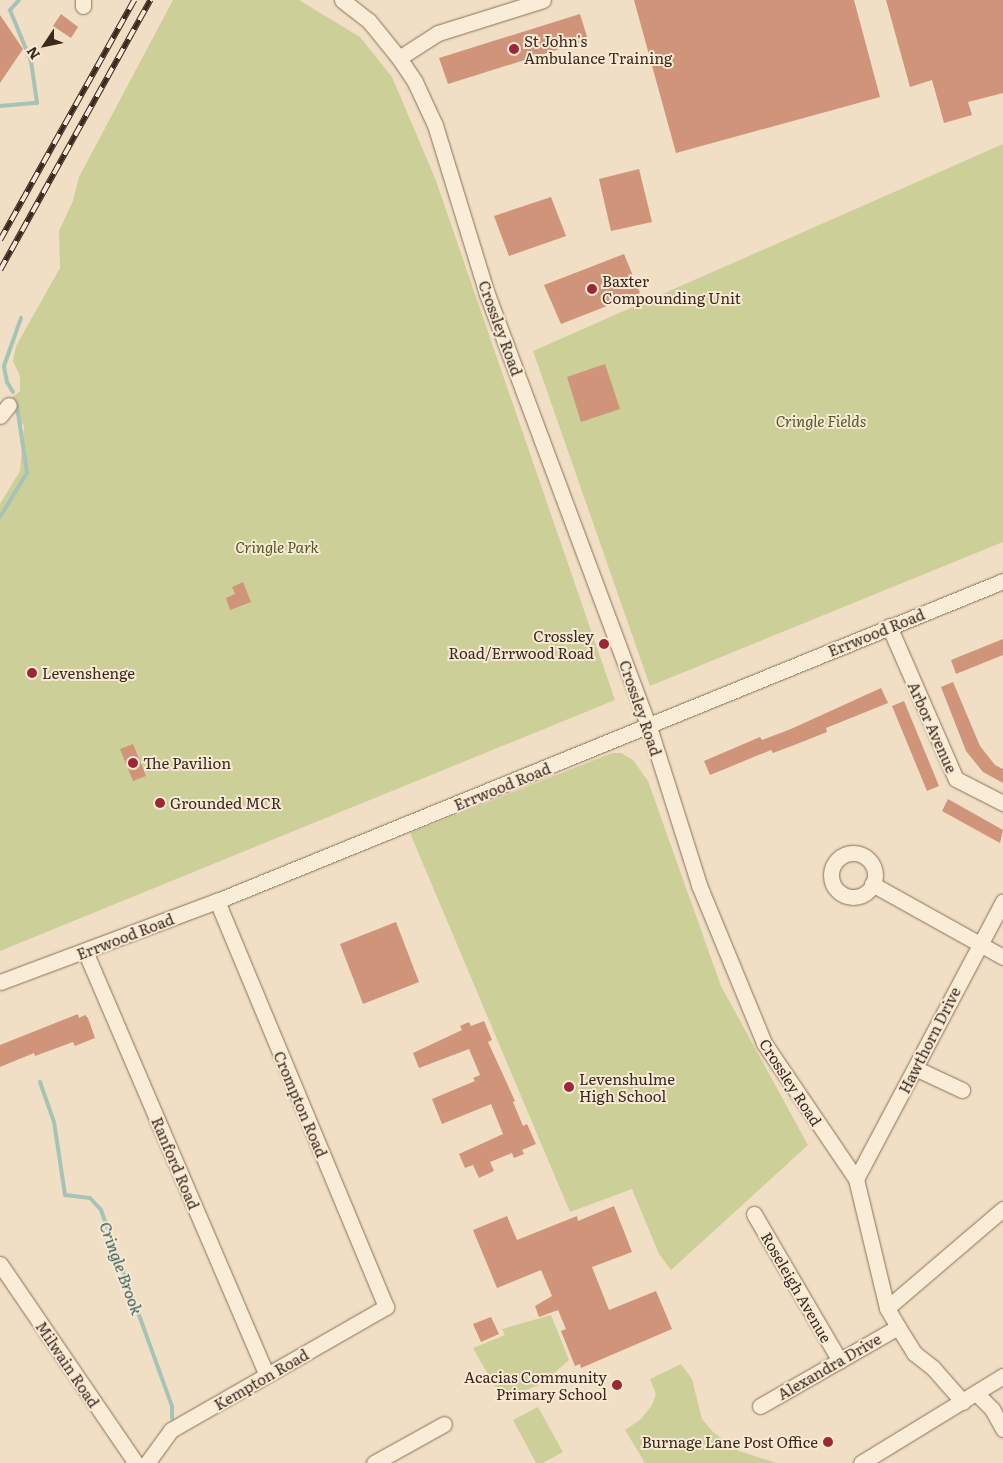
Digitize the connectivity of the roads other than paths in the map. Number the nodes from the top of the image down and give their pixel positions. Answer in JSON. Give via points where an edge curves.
{"nodes":[{"id":1,"x":342,"y":0,"type":"edge"},
{"id":2,"x":543,"y":0,"type":"edge"},
{"id":3,"x":399,"y":58,"type":"junction"},
{"id":4,"x":1002,"y":583,"type":"edge"},
{"id":5,"x":889,"y":626,"type":"junction"},
{"id":6,"x":649,"y":727,"type":"junction"},
{"id":7,"x":1003,"y":804,"type":"edge"},
{"id":8,"x":872,"y":884,"type":"dead end"},
{"id":9,"x":1003,"y":900,"type":"edge"},
{"id":10,"x":216,"y":901,"type":"junction"},
{"id":11,"x":979,"y":944,"type":"junction"},
{"id":12,"x":85,"y":951,"type":"junction"},
{"id":13,"x":1003,"y":957,"type":"edge"},
{"id":14,"x":0,"y":982,"type":"edge"},
{"id":15,"x":915,"y":1068,"type":"junction"},
{"id":16,"x":962,"y":1090,"type":"dead end"},
{"id":17,"x":856,"y":1179,"type":"junction"},
{"id":18,"x":1003,"y":1209,"type":"edge"},
{"id":19,"x":754,"y":1214,"type":"dead end"},
{"id":20,"x":0,"y":1264,"type":"edge"},
{"id":21,"x":386,"y":1307,"type":"joint"},
{"id":22,"x":887,"y":1308,"type":"junction"},
{"id":23,"x":898,"y":1327,"type":"junction"},
{"id":24,"x":840,"y":1361,"type":"junction"},
{"id":25,"x":267,"y":1375,"type":"junction"},
{"id":26,"x":1003,"y":1376,"type":"edge"},
{"id":27,"x":976,"y":1393,"type":"junction"},
{"id":28,"x":963,"y":1402,"type":"junction"},
{"id":29,"x":760,"y":1406,"type":"dead end"},
{"id":30,"x":444,"y":1424,"type":"dead end"},
{"id":31,"x":1003,"y":1429,"type":"edge"},
{"id":32,"x":136,"y":1463,"type":"edge"},
{"id":33,"x":147,"y":1463,"type":"edge"},
{"id":34,"x":374,"y":1463,"type":"edge"},
{"id":35,"x":861,"y":1463,"type":"edge"}],
"edges":[{"from":1,"to":3,"type":"street","name":"Crossley Road","via":[[369,21]]},
{"from":2,"to":3,"type":"street","via":[[438,33]]},
{"from":3,"to":6,"type":"street","name":"Crossley Road","via":[[435,125],[487,294]]},
{"from":4,"to":5,"type":"street","name":"Errwood Road"},
{"from":5,"to":6,"type":"street","name":"Errwood Road"},
{"from":5,"to":7,"type":"street","name":"Arbor Avenue","via":[[956,779]]},
{"from":6,"to":10,"type":"street","name":"Errwood Road"},
{"from":6,"to":17,"type":"street","name":"Crossley Road","via":[[699,885],[764,1043]]},
{"from":8,"to":11,"type":"street"},
{"from":9,"to":11,"type":"street","name":"Hawthorn Drive"},
{"from":10,"to":12,"type":"street","name":"Errwood Road"},
{"from":10,"to":21,"type":"street","name":"Crompton Road"},
{"from":11,"to":13,"type":"street"},
{"from":11,"to":15,"type":"street","name":"Hawthorn Drive"},
{"from":12,"to":14,"type":"street","name":"Errwood Road"},
{"from":12,"to":25,"type":"street","name":"Ranford Road"},
{"from":15,"to":16,"type":"street"},
{"from":15,"to":17,"type":"street","name":"Hawthorn Drive"},
{"from":17,"to":22,"type":"street","name":"Crossley Road"},
{"from":18,"to":22,"type":"street"},
{"from":19,"to":24,"type":"street","name":"Roseleigh Avenue"},
{"from":20,"to":32,"type":"street","name":"Milwain Road"},
{"from":21,"to":25,"type":"street","name":"Kempton Road"},
{"from":22,"to":23,"type":"street","name":"Crossley Road"},
{"from":23,"to":24,"type":"street","name":"Alexandra Drive"},
{"from":23,"to":28,"type":"street","name":"Crossley Road","via":[[914,1353],[933,1368]]},
{"from":24,"to":29,"type":"street","name":"Alexandra Drive"},
{"from":25,"to":33,"type":"street","name":"Kempton Road","via":[[171,1430]]},
{"from":26,"to":27,"type":"street"},
{"from":27,"to":28,"type":"street"},
{"from":27,"to":31,"type":"street","via":[[992,1410]]},
{"from":28,"to":35,"type":"street"},
{"from":30,"to":34,"type":"street"}]}
